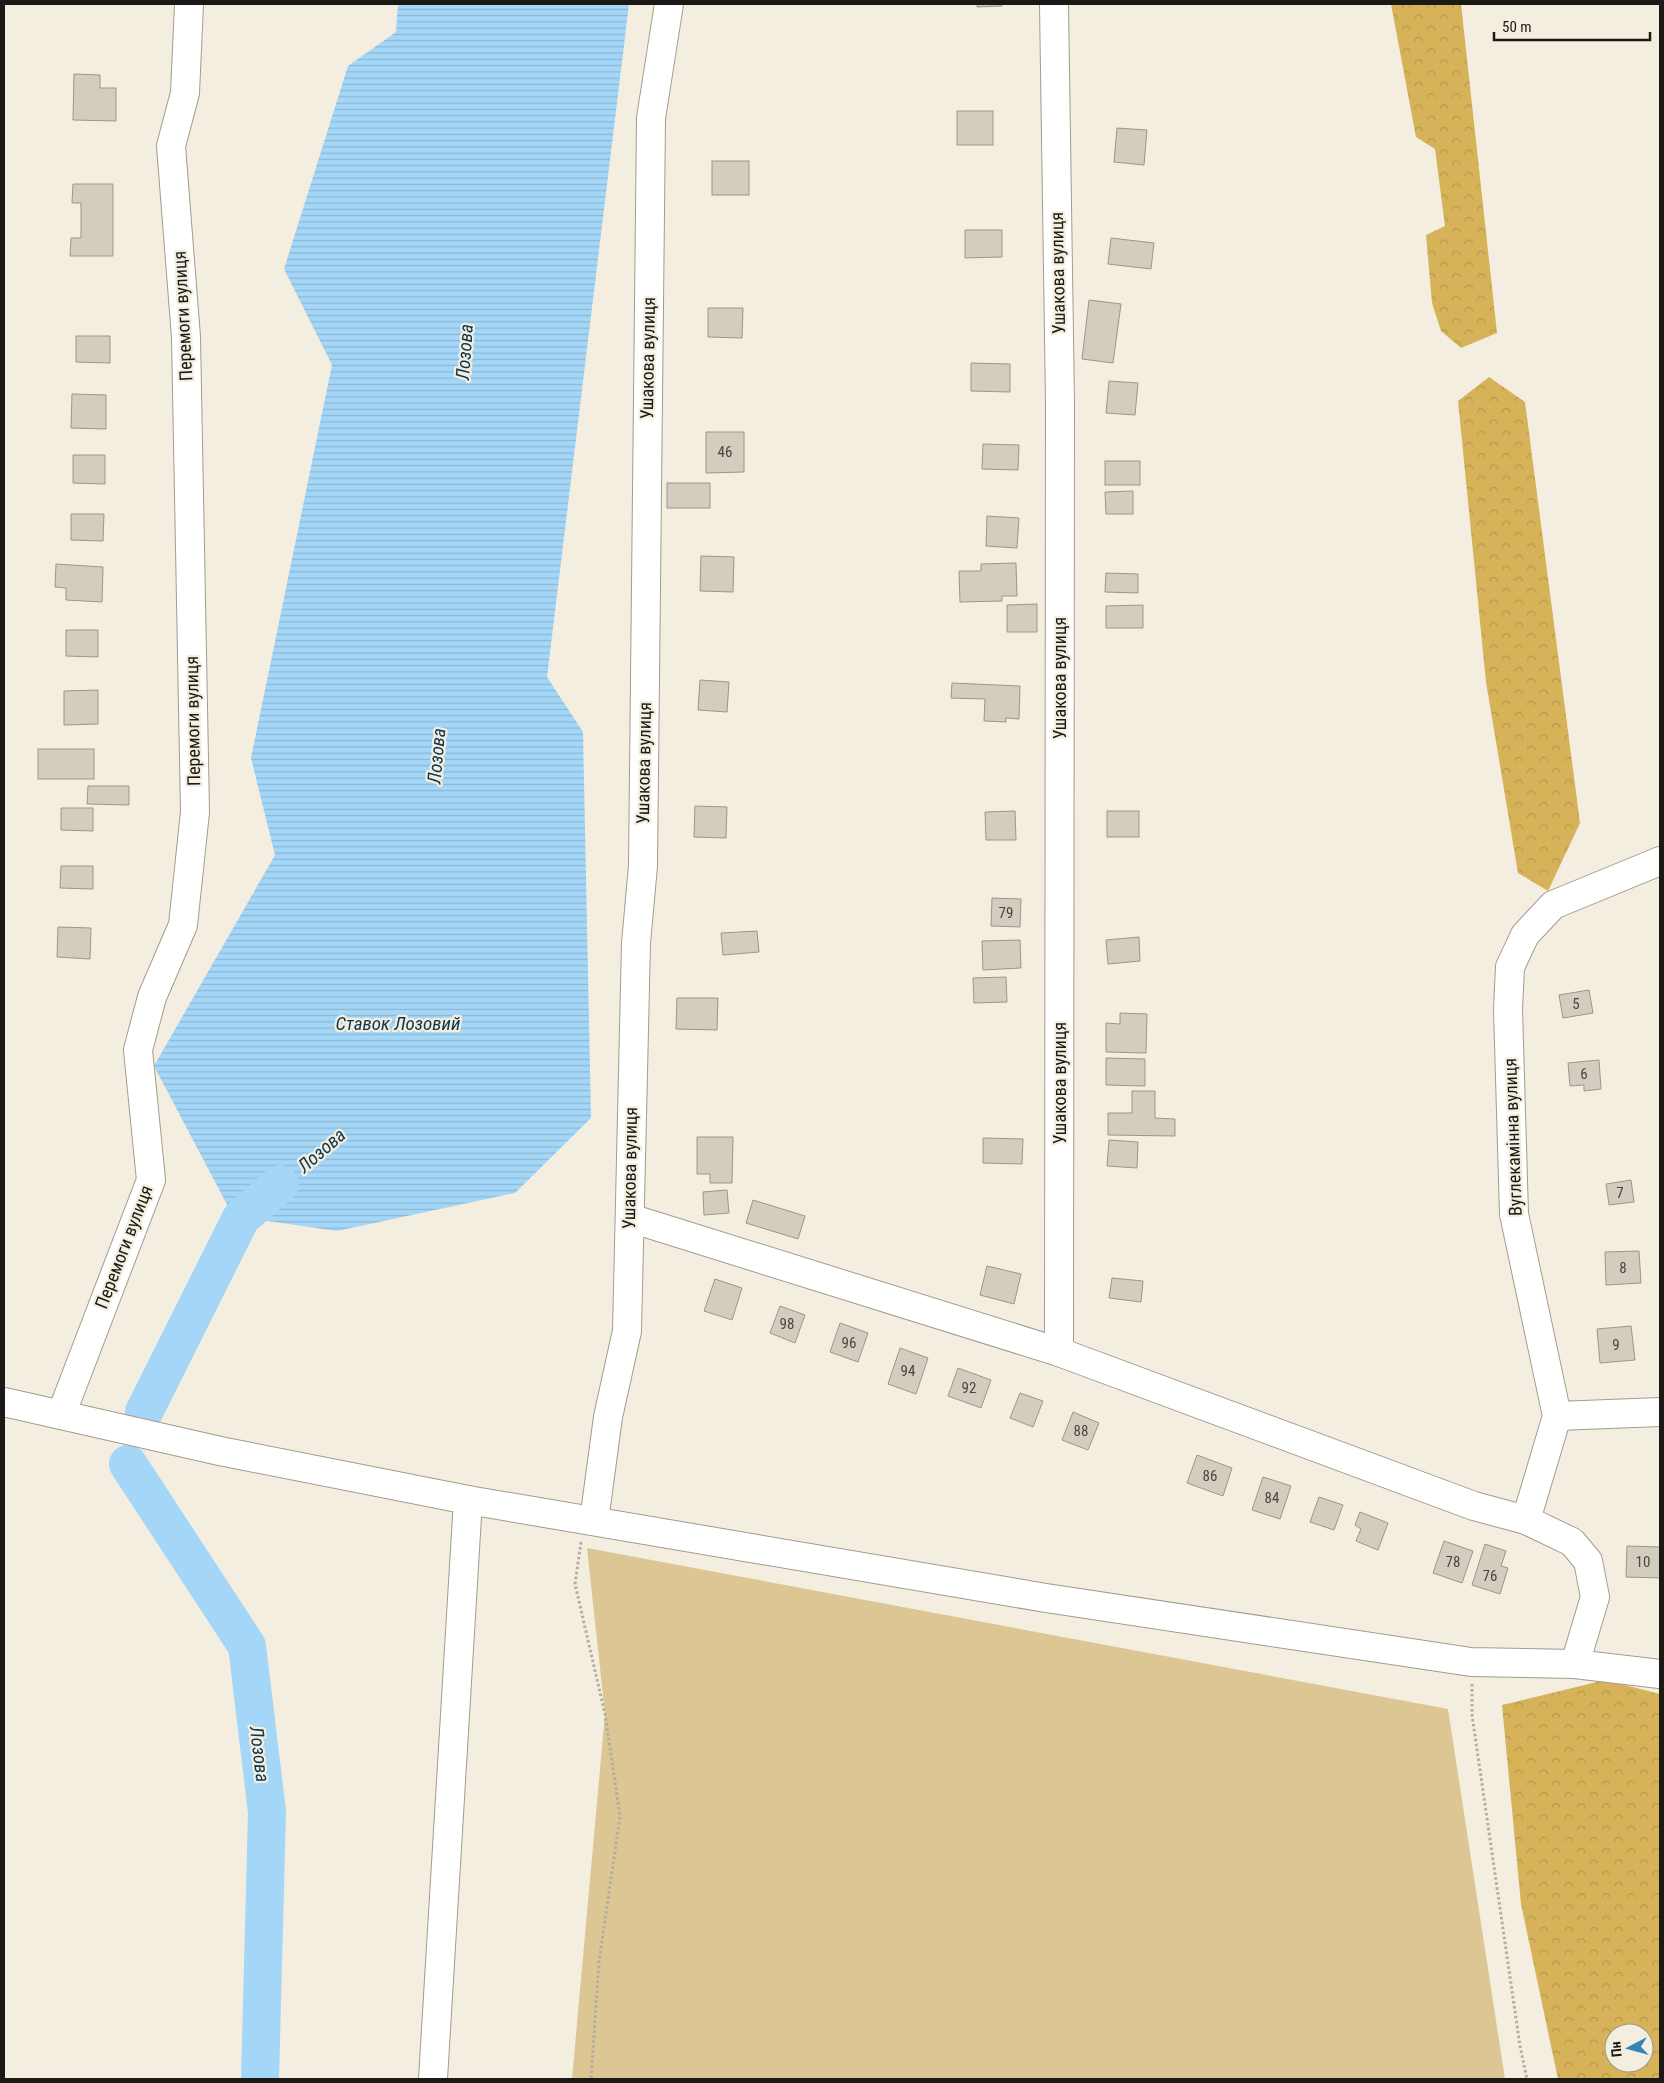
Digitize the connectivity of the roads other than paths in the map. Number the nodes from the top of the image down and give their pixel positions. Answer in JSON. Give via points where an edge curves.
{"nodes":[{"id":1,"x":190,"y":4,"type":"edge"},
{"id":2,"x":668,"y":4,"type":"edge"},
{"id":3,"x":1054,"y":4,"type":"edge"},
{"id":4,"x":1660,"y":861,"type":"edge"},
{"id":5,"x":630,"y":1218,"type":"junction"},
{"id":6,"x":1060,"y":1352,"type":"junction"},
{"id":7,"x":4,"y":1402,"type":"edge"},
{"id":8,"x":1660,"y":1412,"type":"edge"},
{"id":9,"x":61,"y":1414,"type":"junction"},
{"id":10,"x":1557,"y":1416,"type":"junction"},
{"id":11,"x":468,"y":1500,"type":"junction"},
{"id":12,"x":589,"y":1520,"type":"junction"},
{"id":13,"x":1526,"y":1520,"type":"junction"},
{"id":14,"x":1575,"y":1664,"type":"junction"},
{"id":15,"x":1660,"y":1674,"type":"edge"},
{"id":16,"x":433,"y":2079,"type":"edge"}],
"edges":[{"from":1,"to":9,"type":"street","name":"Перемоги вулиця","via":[[185,93],[172,146],[186,337],[195,812],[183,926],[152,997],[138,1050],[151,1180]]},
{"from":2,"to":5,"type":"street","name":"Ушакова вулиця","via":[[651,118],[643,866],[636,943]]},
{"from":3,"to":6,"type":"street","name":"Ушакова вулиця","via":[[1060,403]]},
{"from":4,"to":10,"type":"street","name":"Вуглекамінна вулиця","via":[[1553,906],[1525,935],[1510,967],[1508,1009],[1514,1214]]},
{"from":5,"to":6,"type":"street"},
{"from":5,"to":12,"type":"street","name":"Ушакова вулиця","via":[[628,1331]]},
{"from":6,"to":13,"type":"street","via":[[1474,1506]]},
{"from":7,"to":9,"type":"street"},
{"from":8,"to":10,"type":"street"},
{"from":9,"to":11,"type":"street","via":[[220,1451]]},
{"from":10,"to":13,"type":"street","name":"Вуглекамінна вулиця"},
{"from":11,"to":12,"type":"street"},
{"from":11,"to":16,"type":"street"},
{"from":12,"to":14,"type":"street","via":[[1046,1598],[1471,1662]]},
{"from":13,"to":14,"type":"street","via":[[1572,1542],[1588,1561],[1595,1597]]},
{"from":14,"to":15,"type":"street"}]}
